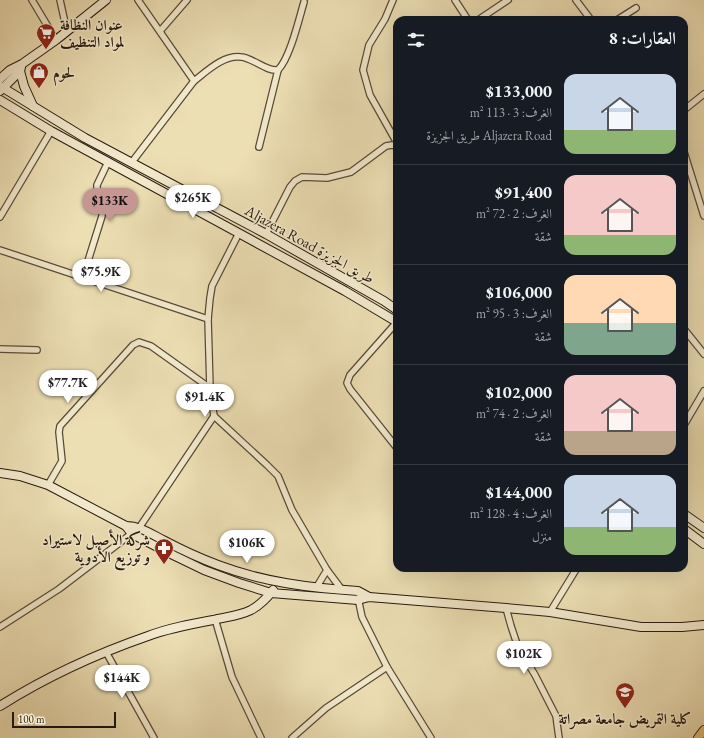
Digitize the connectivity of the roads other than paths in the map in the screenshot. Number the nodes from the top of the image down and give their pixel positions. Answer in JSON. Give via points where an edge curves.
{"nodes":[{"id":1,"x":32,"y":0,"type":"edge"},
{"id":2,"x":60,"y":0,"type":"edge"},
{"id":3,"x":106,"y":0,"type":"edge"},
{"id":4,"x":138,"y":0,"type":"edge"},
{"id":5,"x":187,"y":0,"type":"edge"},
{"id":6,"x":393,"y":0,"type":"edge"},
{"id":7,"x":455,"y":0,"type":"edge"},
{"id":8,"x":508,"y":0,"type":"edge"},
{"id":9,"x":576,"y":0,"type":"edge"},
{"id":10,"x":304,"y":2,"type":"dead end"},
{"id":11,"x":636,"y":8,"type":"dead end"},
{"id":12,"x":465,"y":16,"type":"edge"},
{"id":13,"x":484,"y":16,"type":"edge"},
{"id":14,"x":588,"y":16,"type":"edge"},
{"id":15,"x":623,"y":16,"type":"edge"},
{"id":16,"x":161,"y":30,"type":"junction"},
{"id":17,"x":67,"y":32,"type":"junction"},
{"id":18,"x":56,"y":40,"type":"junction"},
{"id":19,"x":21,"y":68,"type":"junction"},
{"id":20,"x":10,"y":70,"type":"junction"},
{"id":21,"x":278,"y":70,"type":"junction"},
{"id":22,"x":0,"y":73,"type":"edge"},
{"id":23,"x":0,"y":79,"type":"edge"},
{"id":24,"x":194,"y":80,"type":"junction"},
{"id":25,"x":1,"y":88,"type":"edge"},
{"id":26,"x":704,"y":94,"type":"edge"},
{"id":27,"x":0,"y":100,"type":"edge"},
{"id":28,"x":33,"y":107,"type":"junction"},
{"id":29,"x":688,"y":107,"type":"edge"},
{"id":30,"x":51,"y":131,"type":"junction"},
{"id":31,"x":393,"y":137,"type":"edge"},
{"id":32,"x":393,"y":145,"type":"edge"},
{"id":33,"x":259,"y":147,"type":"dead end"},
{"id":34,"x":108,"y":162,"type":"junction"},
{"id":35,"x":132,"y":162,"type":"junction"},
{"id":36,"x":688,"y":165,"type":"edge"},
{"id":37,"x":698,"y":196,"type":"junction"},
{"id":38,"x":704,"y":199,"type":"edge"},
{"id":39,"x":704,"y":216,"type":"edge"},
{"id":40,"x":0,"y":217,"type":"edge"},
{"id":41,"x":239,"y":233,"type":"junction"},
{"id":42,"x":266,"y":234,"type":"junction"},
{"id":43,"x":0,"y":250,"type":"edge"},
{"id":44,"x":83,"y":278,"type":"junction"},
{"id":45,"x":393,"y":308,"type":"edge"},
{"id":46,"x":208,"y":319,"type":"junction"},
{"id":47,"x":393,"y":320,"type":"edge"},
{"id":48,"x":393,"y":327,"type":"edge"},
{"id":49,"x":688,"y":334,"type":"edge"},
{"id":50,"x":0,"y":349,"type":"edge"},
{"id":51,"x":37,"y":350,"type":"dead end"},
{"id":52,"x":704,"y":354,"type":"edge"},
{"id":53,"x":210,"y":388,"type":"junction"},
{"id":54,"x":704,"y":391,"type":"edge"},
{"id":55,"x":214,"y":416,"type":"junction"},
{"id":56,"x":688,"y":418,"type":"edge"},
{"id":57,"x":393,"y":443,"type":"edge"},
{"id":58,"x":0,"y":473,"type":"edge"},
{"id":59,"x":48,"y":485,"type":"junction"},
{"id":60,"x":688,"y":517,"type":"edge"},
{"id":61,"x":126,"y":526,"type":"junction"},
{"id":62,"x":139,"y":528,"type":"junction"},
{"id":63,"x":704,"y":528,"type":"edge"},
{"id":64,"x":688,"y":531,"type":"edge"},
{"id":65,"x":132,"y":534,"type":"junction"},
{"id":66,"x":704,"y":544,"type":"edge"},
{"id":67,"x":327,"y":570,"type":"junction"},
{"id":68,"x":575,"y":572,"type":"edge"},
{"id":69,"x":278,"y":583,"type":"junction"},
{"id":70,"x":316,"y":588,"type":"junction"},
{"id":71,"x":342,"y":590,"type":"junction"},
{"id":72,"x":358,"y":591,"type":"junction"},
{"id":73,"x":271,"y":592,"type":"junction"},
{"id":74,"x":369,"y":597,"type":"junction"},
{"id":75,"x":358,"y":600,"type":"junction"},
{"id":76,"x":506,"y":608,"type":"junction"},
{"id":77,"x":550,"y":612,"type":"junction"},
{"id":78,"x":215,"y":619,"type":"junction"},
{"id":79,"x":704,"y":625,"type":"edge"},
{"id":80,"x":0,"y":627,"type":"edge"},
{"id":81,"x":106,"y":652,"type":"junction"},
{"id":82,"x":387,"y":667,"type":"junction"},
{"id":83,"x":0,"y":706,"type":"edge"},
{"id":84,"x":704,"y":730,"type":"edge"},
{"id":85,"x":154,"y":738,"type":"edge"},
{"id":86,"x":261,"y":738,"type":"edge"},
{"id":87,"x":292,"y":738,"type":"edge"},
{"id":88,"x":431,"y":738,"type":"edge"},
{"id":89,"x":559,"y":738,"type":"edge"},
{"id":90,"x":698,"y":738,"type":"edge"}],
"edges":[{"from":1,"to":18,"type":"street"},
{"from":2,"to":17,"type":"street"},
{"from":3,"to":17,"type":"street"},
{"from":4,"to":16,"type":"street"},
{"from":5,"to":16,"type":"street"},
{"from":6,"to":31,"type":"street","via":[[385,20],[369,45],[363,70],[370,95]]},
{"from":7,"to":12,"type":"street"},
{"from":8,"to":13,"type":"street"},
{"from":9,"to":14,"type":"street"},
{"from":10,"to":21,"type":"street","via":[[288,51]]},
{"from":11,"to":15,"type":"street"},
{"from":16,"to":24,"type":"street"},
{"from":17,"to":18,"type":"street"},
{"from":18,"to":19,"type":"street"},
{"from":19,"to":20,"type":"street"},
{"from":19,"to":25,"type":"street"},
{"from":19,"to":28,"type":"street","via":[[24,86]]},
{"from":20,"to":22,"type":"street"},
{"from":20,"to":23,"type":"street"},
{"from":21,"to":24,"type":"street","via":[[274,71],[242,57],[236,57],[226,59]]},
{"from":21,"to":33,"type":"street"},
{"from":24,"to":35,"type":"street"},
{"from":25,"to":28,"type":"street","name":"Aljazera Road طريق الجزيزة"},
{"from":26,"to":29,"type":"street"},
{"from":27,"to":30,"type":"street","name":"Aljazera Road طريق الجزيزة"},
{"from":28,"to":35,"type":"street","name":"Aljazera Road طريق الجزيزة"},
{"from":30,"to":34,"type":"street","name":"Aljazera Road طريق الجزيزة"},
{"from":30,"to":40,"type":"street"},
{"from":32,"to":42,"type":"street","via":[[386,146],[351,172],[327,178],[302,177],[295,181]]},
{"from":34,"to":41,"type":"street","name":"Aljazera Road طريق الجزيزة"},
{"from":34,"to":44,"type":"street","via":[[97,185],[103,207],[102,216]]},
{"from":35,"to":42,"type":"street","name":"Aljazera Road طريق الجزيزة"},
{"from":36,"to":37,"type":"street"},
{"from":37,"to":38,"type":"street"},
{"from":37,"to":39,"type":"street"},
{"from":41,"to":46,"type":"street","via":[[212,286]]},
{"from":41,"to":47,"type":"street","name":"Aljazera Road طريق الجزيزة"},
{"from":42,"to":45,"type":"street","name":"Aljazera Road طريق الجزيزة"},
{"from":43,"to":44,"type":"street"},
{"from":44,"to":46,"type":"street"},
{"from":46,"to":53,"type":"street"},
{"from":48,"to":57,"type":"street","via":[[350,375],[347,383]]},
{"from":49,"to":52,"type":"street"},
{"from":50,"to":51,"type":"street"},
{"from":53,"to":55,"type":"street"},
{"from":53,"to":59,"type":"street","via":[[151,346],[139,342],[60,426],[62,460]]},
{"from":54,"to":56,"type":"street"},
{"from":55,"to":62,"type":"street"},
{"from":55,"to":67,"type":"street","via":[[278,476],[292,510]]},
{"from":58,"to":59,"type":"street"},
{"from":59,"to":61,"type":"street"},
{"from":60,"to":63,"type":"street"},
{"from":61,"to":62,"type":"street"},
{"from":61,"to":65,"type":"street"},
{"from":62,"to":65,"type":"street"},
{"from":62,"to":69,"type":"street","via":[[218,565]]},
{"from":64,"to":66,"type":"street"},
{"from":65,"to":73,"type":"street","via":[[204,570]]},
{"from":65,"to":80,"type":"street","via":[[59,589]]},
{"from":67,"to":70,"type":"street"},
{"from":67,"to":71,"type":"street"},
{"from":68,"to":77,"type":"street"},
{"from":69,"to":70,"type":"street"},
{"from":69,"to":73,"type":"street"},
{"from":70,"to":71,"type":"street"},
{"from":71,"to":72,"type":"street"},
{"from":72,"to":74,"type":"street"},
{"from":72,"to":75,"type":"street"},
{"from":73,"to":75,"type":"street"},
{"from":73,"to":78,"type":"street","via":[[263,602],[250,611]]},
{"from":74,"to":75,"type":"street"},
{"from":74,"to":76,"type":"street"},
{"from":75,"to":82,"type":"street","via":[[362,617]]},
{"from":76,"to":77,"type":"street"},
{"from":76,"to":89,"type":"street","via":[[518,647],[556,716]]},
{"from":77,"to":79,"type":"street","via":[[641,627]]},
{"from":78,"to":81,"type":"street","via":[[168,630]]},
{"from":78,"to":86,"type":"street","via":[[232,677]]},
{"from":81,"to":83,"type":"street","via":[[78,663]]},
{"from":81,"to":85,"type":"street"},
{"from":82,"to":87,"type":"street","via":[[326,708]]},
{"from":82,"to":88,"type":"street"},
{"from":84,"to":90,"type":"main road"}]}
